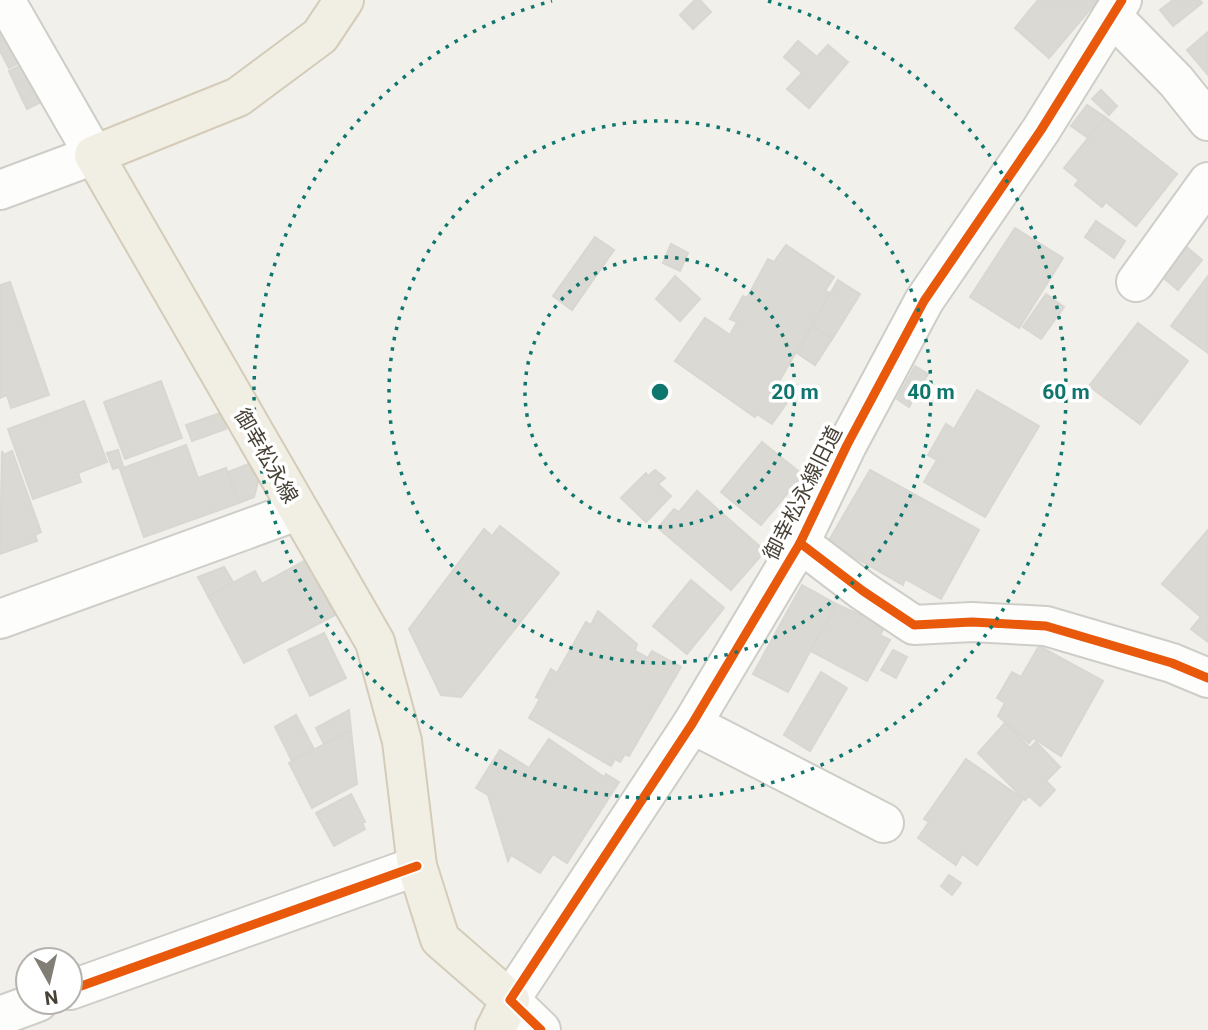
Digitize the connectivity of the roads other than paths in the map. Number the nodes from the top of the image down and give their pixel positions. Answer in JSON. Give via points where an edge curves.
{"nodes":[{"id":1,"x":5,"y":0,"type":"edge"},
{"id":2,"x":344,"y":0,"type":"edge"},
{"id":3,"x":1117,"y":8,"type":"edge"},
{"id":4,"x":1208,"y":121,"type":"edge"},
{"id":5,"x":94,"y":155,"type":"junction"},
{"id":6,"x":1208,"y":182,"type":"edge"},
{"id":7,"x":0,"y":190,"type":"edge"},
{"id":8,"x":1136,"y":282,"type":"dead end"},
{"id":9,"x":297,"y":511,"type":"junction"},
{"id":10,"x":800,"y":543,"type":"junction"},
{"id":11,"x":0,"y":619,"type":"edge"},
{"id":12,"x":1208,"y":678,"type":"edge"},
{"id":13,"x":692,"y":724,"type":"junction"},
{"id":14,"x":884,"y":823,"type":"dead end"},
{"id":15,"x":417,"y":866,"type":"junction"},
{"id":16,"x":84,"y":985,"type":"edge"},
{"id":17,"x":503,"y":1015,"type":"edge"},
{"id":18,"x":541,"y":1030,"type":"edge"}],
"edges":[{"from":1,"to":5,"type":"street"},
{"from":2,"to":5,"type":"main road","via":[[320,36],[238,97]]},
{"from":3,"to":4,"type":"street"},
{"from":3,"to":10,"type":"street","name":"御幸松永線旧道","via":[[1041,130],[924,300]]},
{"from":5,"to":7,"type":"street"},
{"from":5,"to":9,"type":"main road","name":"御幸松永線"},
{"from":6,"to":8,"type":"street"},
{"from":9,"to":11,"type":"street"},
{"from":9,"to":15,"type":"main road","name":"御幸松永線","via":[[375,642],[402,741]]},
{"from":10,"to":12,"type":"street","via":[[914,625],[1046,626]]},
{"from":10,"to":13,"type":"street","name":"御幸松永線旧道"},
{"from":13,"to":14,"type":"street"},
{"from":13,"to":17,"type":"street","name":"御幸松永線旧道"},
{"from":15,"to":16,"type":"street"},
{"from":15,"to":17,"type":"main road","name":"御幸松永線","via":[[440,939]]},
{"from":17,"to":18,"type":"street"}]}
